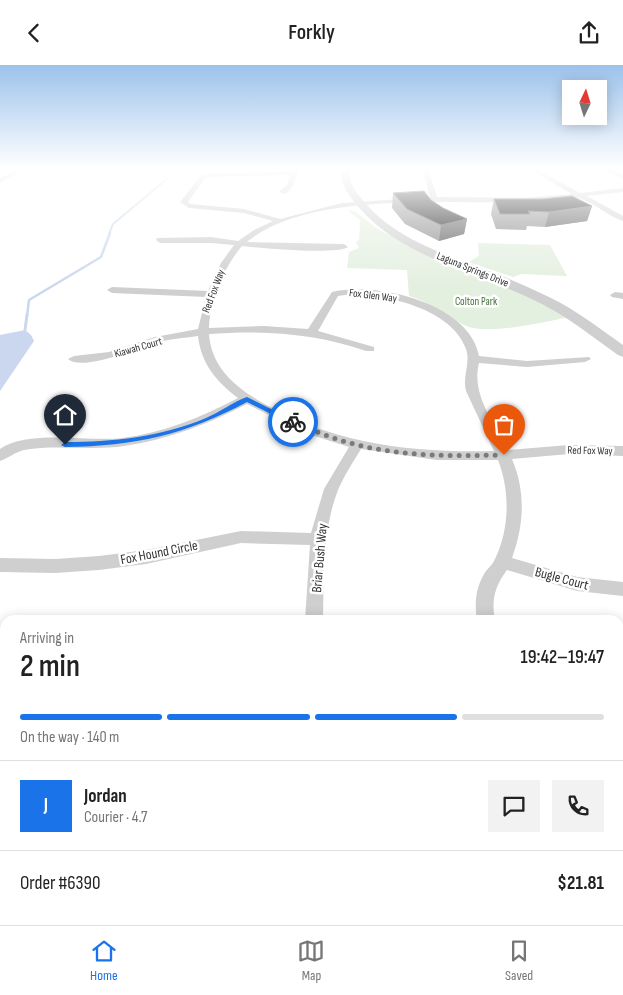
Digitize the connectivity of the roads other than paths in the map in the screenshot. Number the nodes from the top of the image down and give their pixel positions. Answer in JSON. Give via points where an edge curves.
{"nodes":[{"id":1,"x":212,"y":208,"type":"edge"},
{"id":2,"x":334,"y":208,"type":"edge"},
{"id":3,"x":363,"y":208,"type":"edge"},
{"id":4,"x":603,"y":208,"type":"edge"},
{"id":5,"x":623,"y":219,"type":"edge"},
{"id":6,"x":280,"y":221,"type":"junction"},
{"id":7,"x":160,"y":241,"type":"dead end"},
{"id":8,"x":238,"y":244,"type":"junction"},
{"id":9,"x":344,"y":247,"type":"dead end"},
{"id":10,"x":112,"y":290,"type":"dead end"},
{"id":11,"x":211,"y":294,"type":"junction"},
{"id":12,"x":312,"y":331,"type":"junction"},
{"id":13,"x":202,"y":333,"type":"junction"},
{"id":14,"x":370,"y":349,"type":"dead end"},
{"id":15,"x":623,"y":352,"type":"edge"},
{"id":16,"x":74,"y":359,"type":"dead end"},
{"id":17,"x":475,"y":359,"type":"junction"},
{"id":18,"x":585,"y":359,"type":"dead end"},
{"id":19,"x":247,"y":399,"type":"junction"},
{"id":20,"x":357,"y":445,"type":"junction"},
{"id":21,"x":623,"y":451,"type":"edge"},
{"id":22,"x":504,"y":455,"type":"junction"},
{"id":23,"x":0,"y":456,"type":"edge"},
{"id":24,"x":318,"y":539,"type":"junction"},
{"id":25,"x":502,"y":562,"type":"junction"},
{"id":26,"x":0,"y":565,"type":"edge"},
{"id":27,"x":623,"y":589,"type":"edge"},
{"id":28,"x":314,"y":615,"type":"edge"},
{"id":29,"x":485,"y":615,"type":"edge"}],
"edges":[{"from":1,"to":6,"type":"street","via":[[244,211]]},
{"from":2,"to":6,"type":"street","name":"Red Fox Way"},
{"from":3,"to":15,"type":"street","name":"Laguna Springs Drive","via":[[383,227],[408,242],[510,283],[550,303]]},
{"from":4,"to":5,"type":"street"},
{"from":6,"to":8,"type":"street","name":"Red Fox Way"},
{"from":7,"to":8,"type":"street","via":[[206,240]]},
{"from":8,"to":9,"type":"street"},
{"from":8,"to":11,"type":"street","name":"Red Fox Way","via":[[226,259]]},
{"from":10,"to":11,"type":"street"},
{"from":11,"to":13,"type":"street","name":"Red Fox Way","via":[[202,318]]},
{"from":12,"to":13,"type":"street","name":"Kiawah Court","via":[[250,329]]},
{"from":12,"to":14,"type":"street","name":"Kiawah Court"},
{"from":12,"to":17,"type":"street","name":"Fox Glen Way","via":[[335,294],[382,294],[417,304],[447,319],[466,338]]},
{"from":13,"to":16,"type":"street","name":"Kiawah Court","via":[[155,340],[114,354]]},
{"from":13,"to":19,"type":"street","name":"Red Fox Way","via":[[211,363]]},
{"from":17,"to":18,"type":"street","via":[[527,364]]},
{"from":17,"to":22,"type":"street","via":[[471,389]]},
{"from":19,"to":20,"type":"street","name":"Red Fox Way","via":[[290,421]]},
{"from":19,"to":23,"type":"street","via":[[208,420],[159,435],[103,444],[26,443],[10,448]]},
{"from":20,"to":22,"type":"street","name":"Red Fox Way","via":[[422,454]]},
{"from":20,"to":24,"type":"street","name":"Briar Bush Way","via":[[332,488]]},
{"from":21,"to":22,"type":"street","name":"Red Fox Way","via":[[567,449]]},
{"from":22,"to":25,"type":"street","via":[[512,480],[515,519]]},
{"from":24,"to":26,"type":"street","name":"Fox Hound Circle","via":[[241,537],[146,557],[99,563]]},
{"from":24,"to":28,"type":"street","name":"Briar Bush Way"},
{"from":25,"to":27,"type":"street","name":"Bugle Court","via":[[577,584]]},
{"from":25,"to":29,"type":"street","via":[[484,597]]}]}
